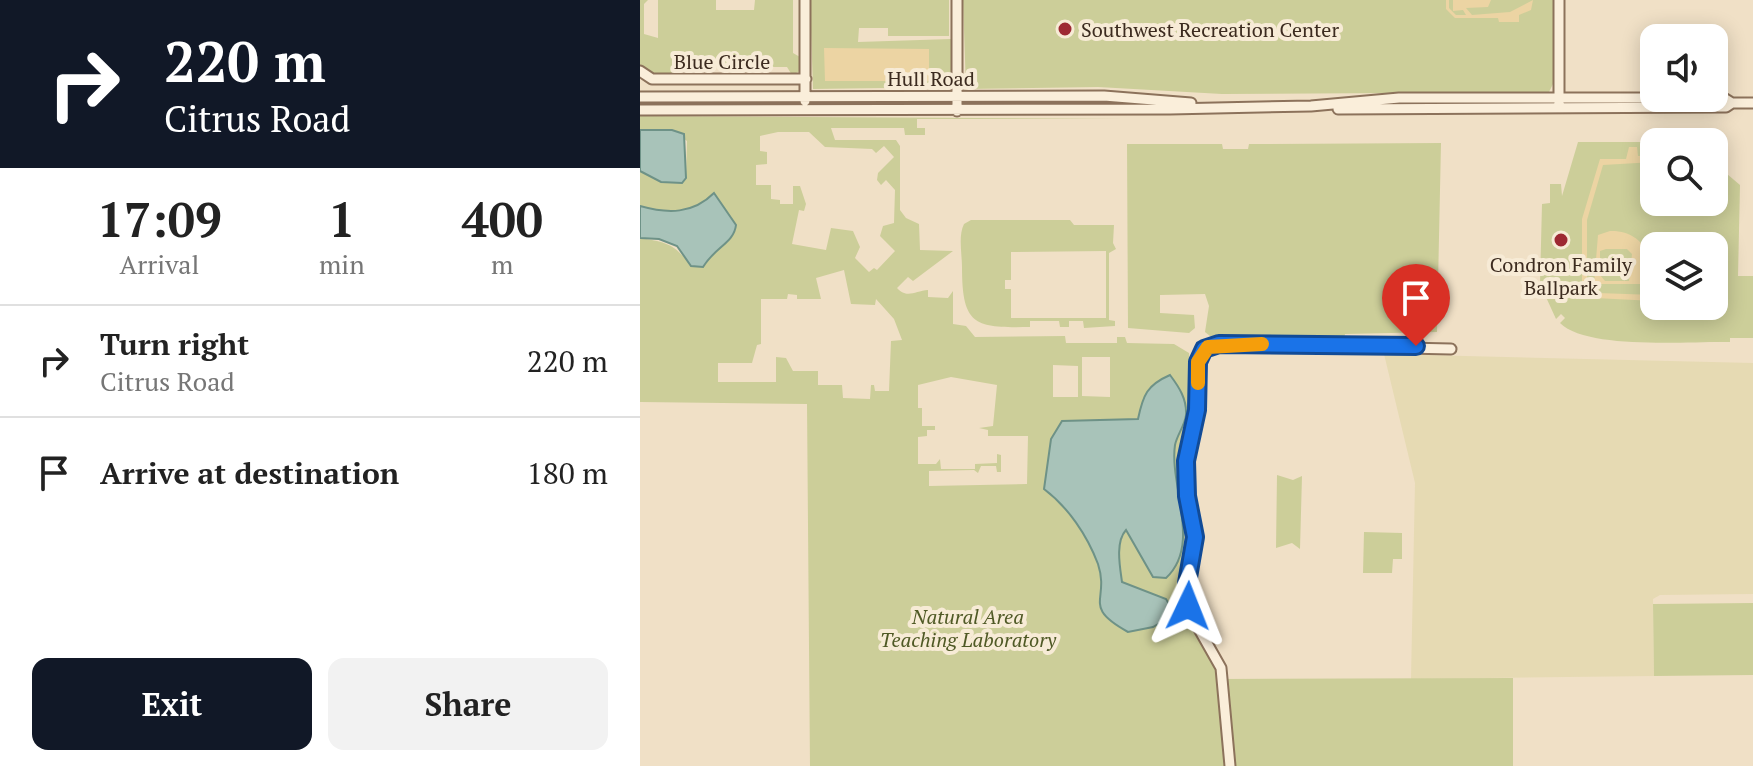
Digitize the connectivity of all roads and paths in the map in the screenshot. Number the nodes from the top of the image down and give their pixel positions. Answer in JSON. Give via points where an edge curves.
{"nodes":[{"id":1,"x":805,"y":0,"type":"edge"},
{"id":2,"x":957,"y":0,"type":"edge"},
{"id":3,"x":1559,"y":0,"type":"edge"},
{"id":4,"x":640,"y":71,"type":"edge"},
{"id":5,"x":806,"y":79,"type":"junction"},
{"id":6,"x":805,"y":96,"type":"junction"},
{"id":7,"x":640,"y":97,"type":"edge"},
{"id":8,"x":957,"y":97,"type":"junction"},
{"id":9,"x":1559,"y":103,"type":"junction"},
{"id":10,"x":1753,"y":103,"type":"edge"},
{"id":11,"x":1222,"y":107,"type":"junction"},
{"id":12,"x":805,"y":108,"type":"junction"},
{"id":13,"x":640,"y":110,"type":"edge"},
{"id":14,"x":957,"y":111,"type":"junction"},
{"id":15,"x":1451,"y":349,"type":"dead end"},
{"id":16,"x":1230,"y":766,"type":"edge"}],
"edges":[{"from":1,"to":5,"type":"street"},
{"from":2,"to":8,"type":"street"},
{"from":3,"to":9,"type":"street"},
{"from":4,"to":5,"type":"street","name":"Blue Circle","via":[[655,79]]},
{"from":5,"to":6,"type":"street"},
{"from":6,"to":7,"type":"street","name":"Hull Road"},
{"from":6,"to":8,"type":"street","name":"Hull Road"},
{"from":6,"to":12,"type":"street"},
{"from":8,"to":11,"type":"street","name":"Hull Road","via":[[1104,96]]},
{"from":8,"to":14,"type":"street"},
{"from":9,"to":10,"type":"street","name":"Hull Road","via":[[1724,98]]},
{"from":9,"to":11,"type":"street","name":"Hull Road","via":[[1399,98]]},
{"from":11,"to":14,"type":"street","name":"Hull Road"},
{"from":12,"to":13,"type":"street","name":"Hull Road"},
{"from":12,"to":14,"type":"street","name":"Hull Road"},
{"from":15,"to":16,"type":"street","via":[[1384,344],[1219,344],[1204,349],[1186,461],[1195,537],[1187,591],[1191,615],[1221,668]]}]}
